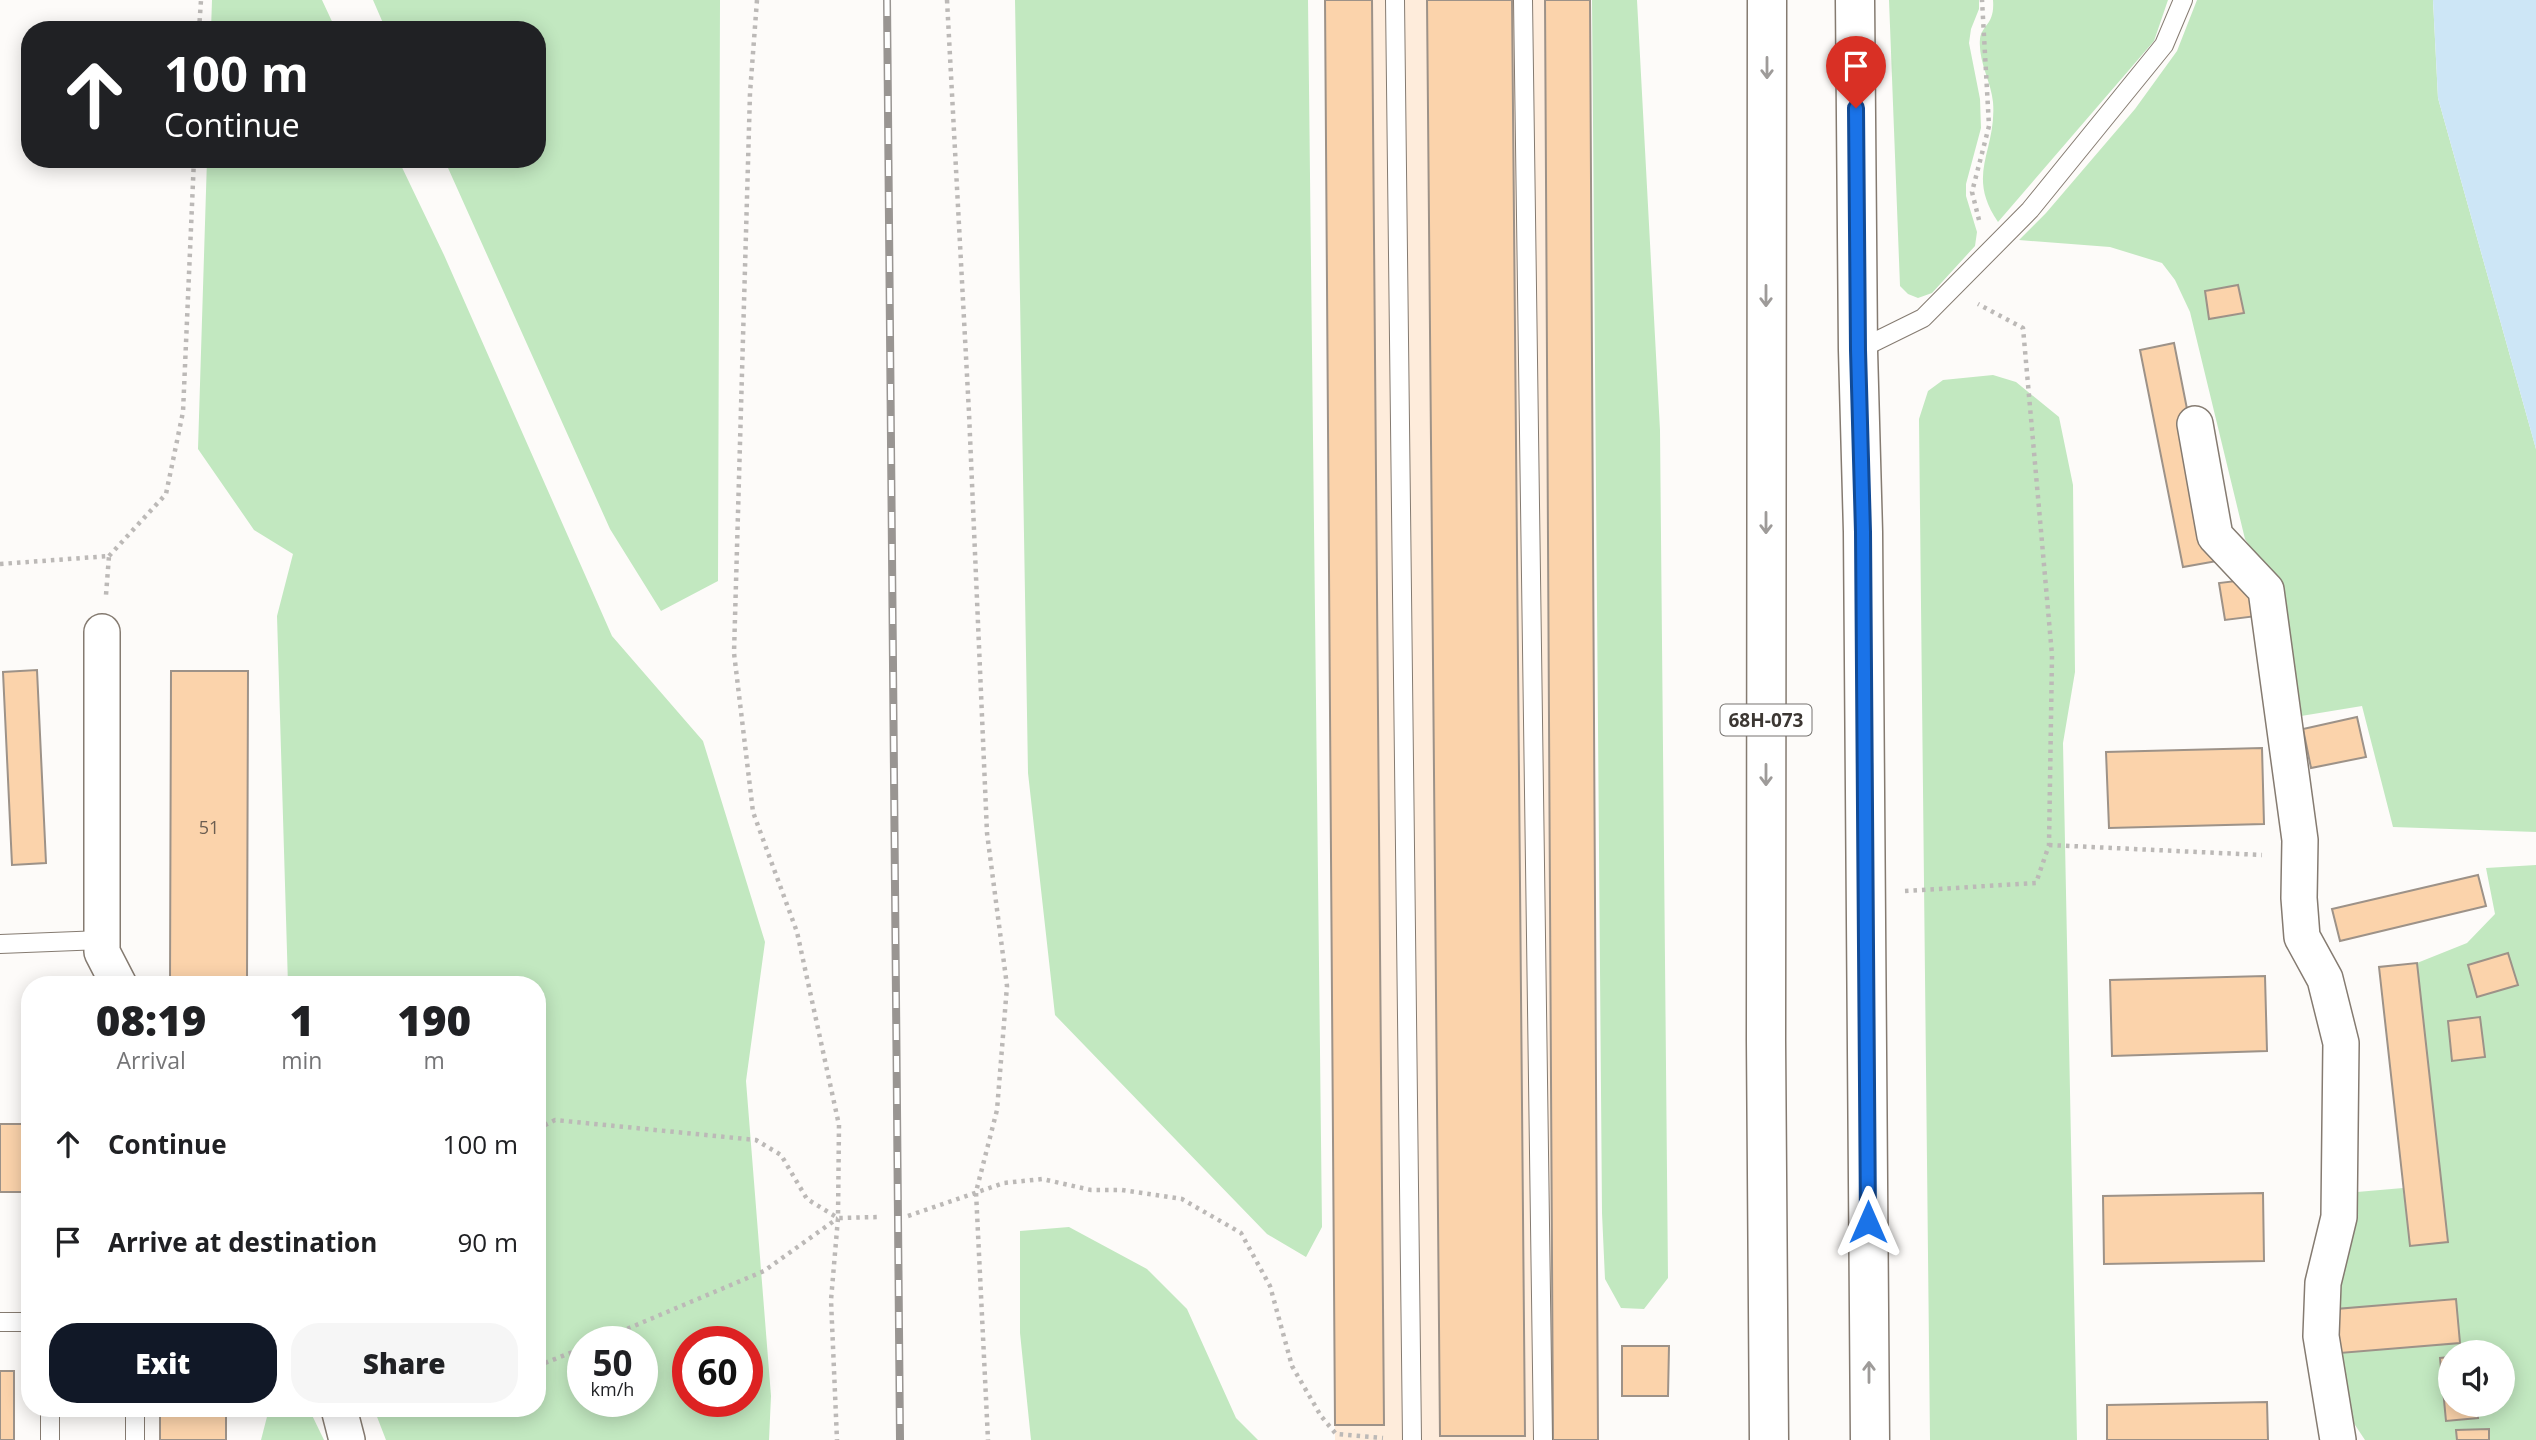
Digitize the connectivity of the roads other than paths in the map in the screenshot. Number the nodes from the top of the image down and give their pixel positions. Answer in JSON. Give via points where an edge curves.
{"nodes":[{"id":1,"x":1395,"y":0,"type":"edge"},
{"id":2,"x":1523,"y":0,"type":"edge"},
{"id":3,"x":1767,"y":0,"type":"edge"},
{"id":4,"x":1855,"y":0,"type":"edge"},
{"id":5,"x":2183,"y":0,"type":"edge"},
{"id":6,"x":1858,"y":350,"type":"junction"},
{"id":7,"x":2195,"y":424,"type":"dead end"},
{"id":8,"x":103,"y":632,"type":"road end"},
{"id":9,"x":102,"y":940,"type":"junction"},
{"id":10,"x":0,"y":944,"type":"edge"},
{"id":11,"x":114,"y":976,"type":"edge"},
{"id":12,"x":0,"y":1322,"type":"edge"},
{"id":13,"x":21,"y":1322,"type":"edge"},
{"id":14,"x":50,"y":1417,"type":"edge"},
{"id":15,"x":135,"y":1417,"type":"edge"},
{"id":16,"x":341,"y":1417,"type":"edge"},
{"id":17,"x":1403,"y":1439,"type":"edge"},
{"id":18,"x":50,"y":1440,"type":"edge"},
{"id":19,"x":135,"y":1440,"type":"edge"},
{"id":20,"x":347,"y":1440,"type":"edge"},
{"id":21,"x":1543,"y":1440,"type":"edge"},
{"id":22,"x":1769,"y":1440,"type":"edge"},
{"id":23,"x":1870,"y":1440,"type":"edge"},
{"id":24,"x":2338,"y":1440,"type":"edge"}],
"edges":[{"from":1,"to":17,"type":"lane"},
{"from":2,"to":21,"type":"lane"},
{"from":3,"to":22,"type":"main road","number":"68Н-073","one_way":true},
{"from":4,"to":6,"type":"main road"},
{"from":5,"to":6,"type":"lane","via":[[2164,45],[2030,210],[1923,318]]},
{"from":23,"to":6,"type":"main road","one_way":true},
{"from":7,"to":24,"type":"street","via":[[2215,537],[2266,590],[2300,840],[2302,937],[2325,979],[2341,1043],[2339,1217],[2323,1283],[2321,1336]]},
{"from":8,"to":9,"type":"street"},
{"from":9,"to":10,"type":"lane"},
{"from":9,"to":11,"type":"street","via":[[102,952]]},
{"from":12,"to":13,"type":"lane"},
{"from":14,"to":18,"type":"lane"},
{"from":15,"to":19,"type":"lane"},
{"from":16,"to":20,"type":"street"}]}
